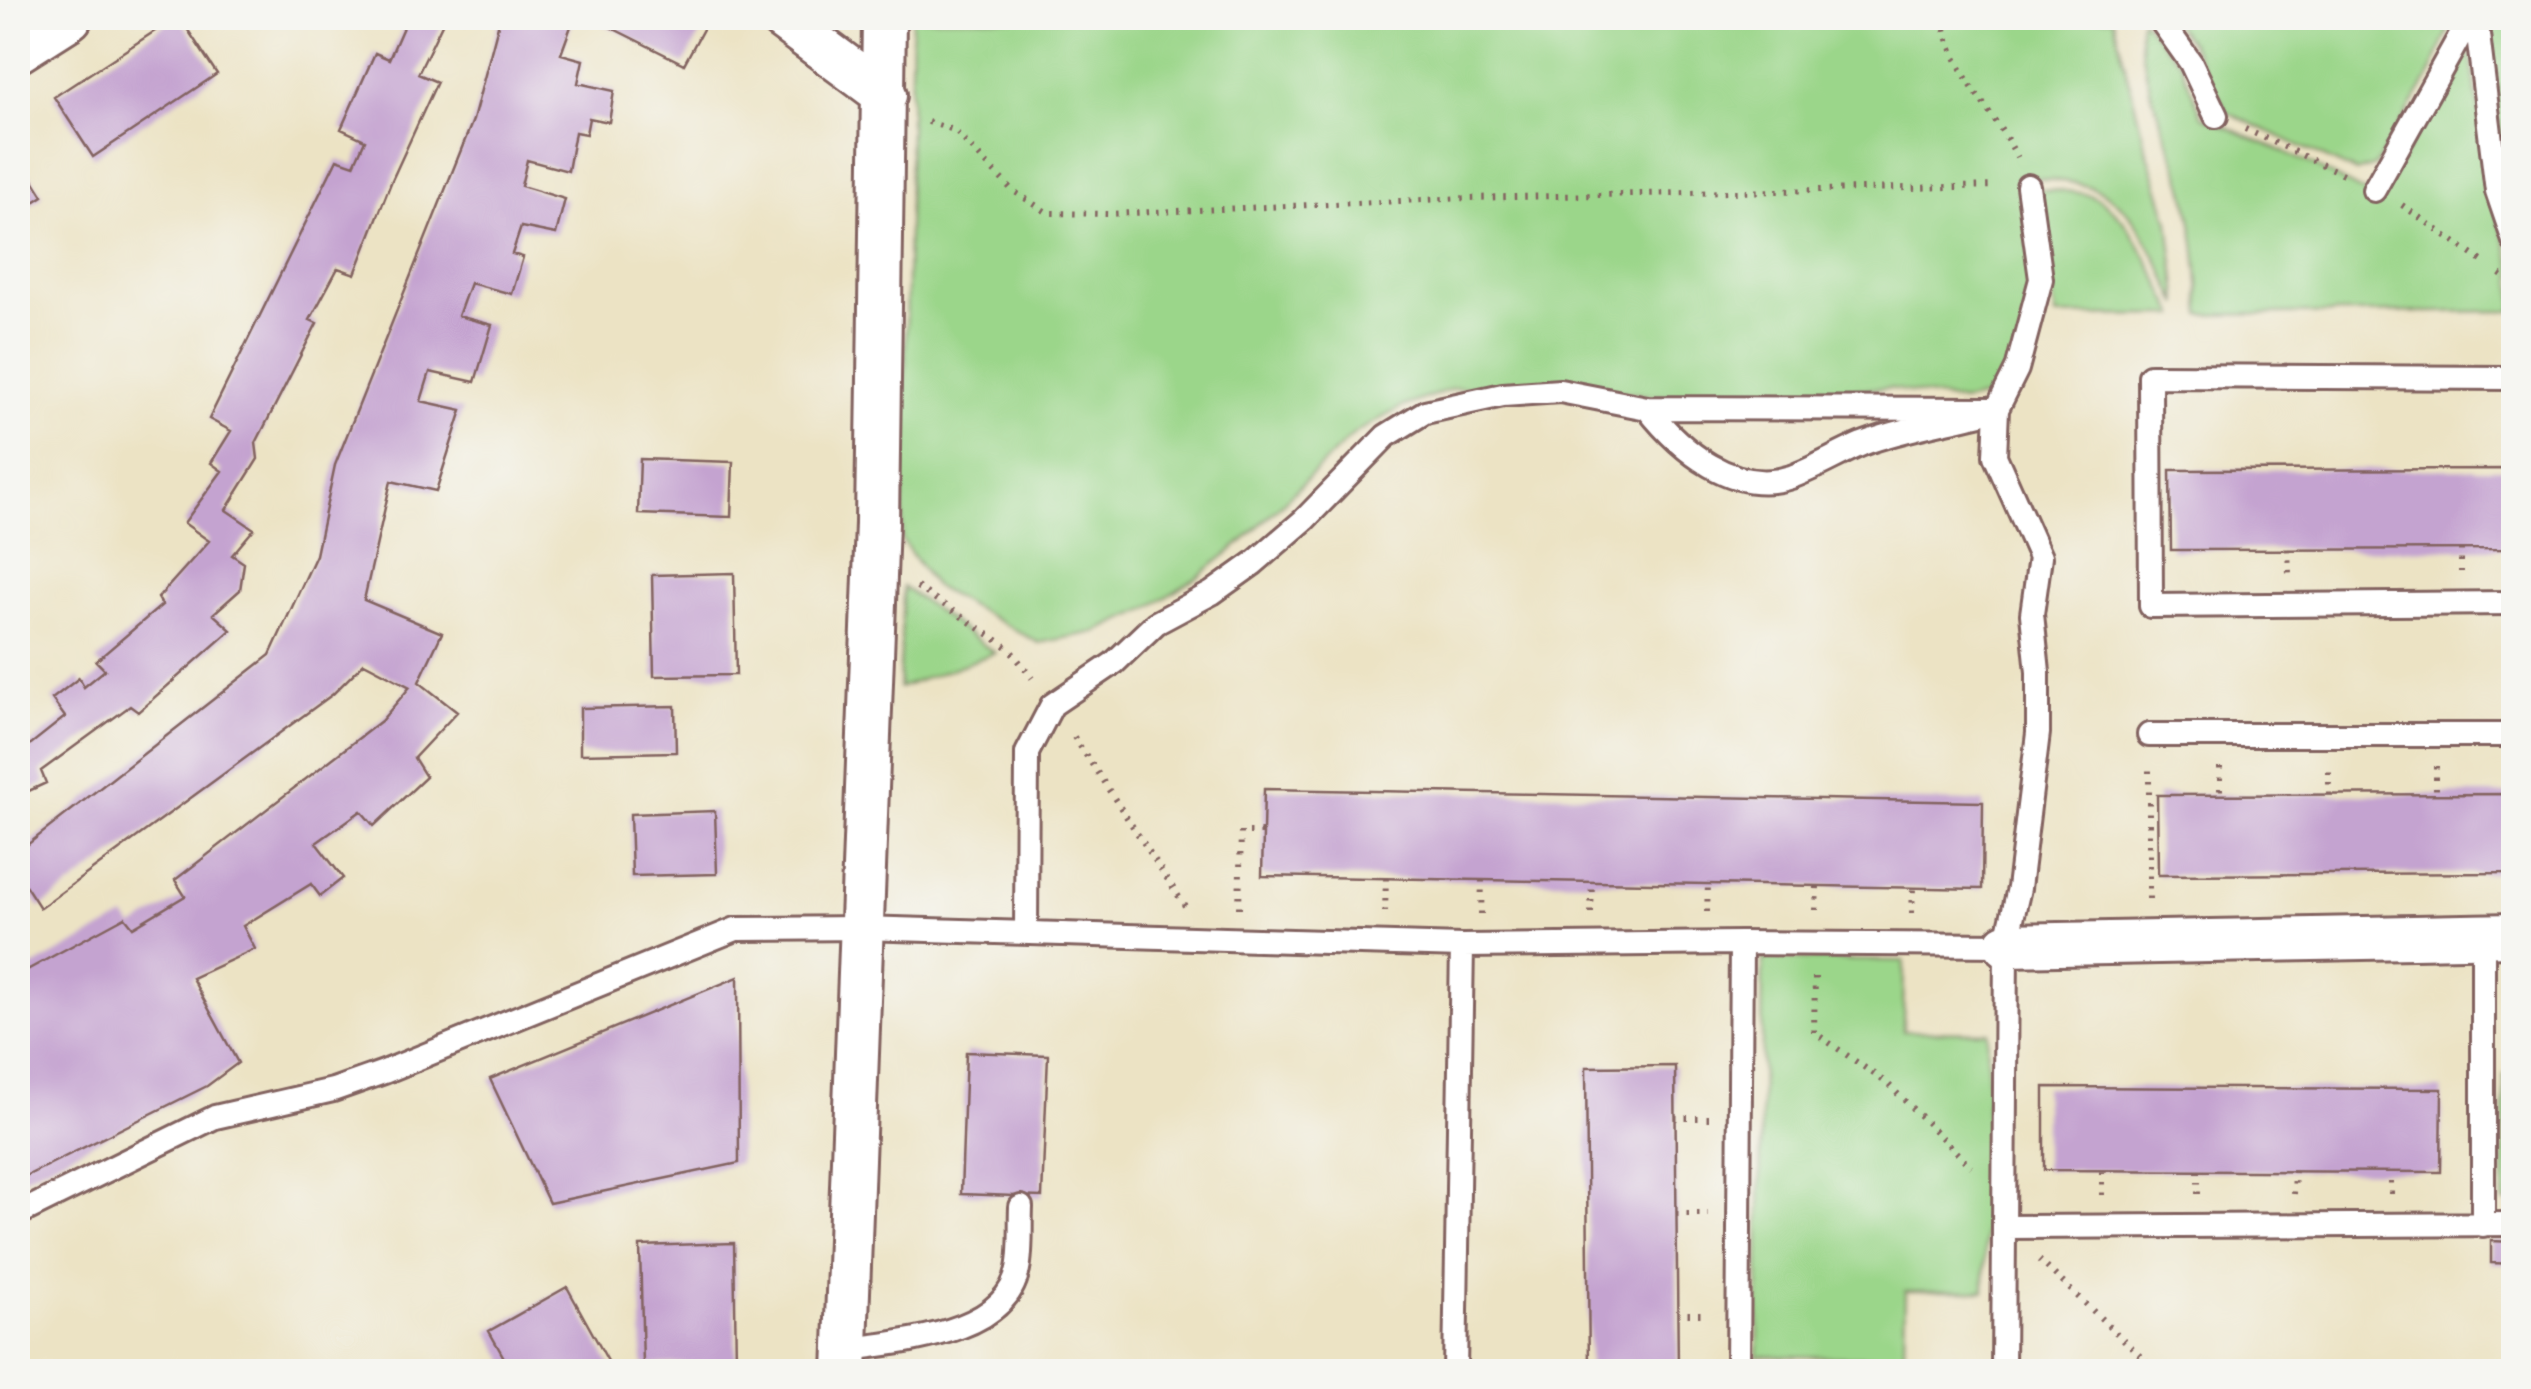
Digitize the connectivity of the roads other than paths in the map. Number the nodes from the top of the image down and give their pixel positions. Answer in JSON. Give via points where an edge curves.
{"nodes":[{"id":1,"x":70,"y":18,"type":"edge"},
{"id":2,"x":781,"y":18,"type":"edge"},
{"id":3,"x":884,"y":18,"type":"edge"},
{"id":4,"x":2159,"y":18,"type":"edge"},
{"id":5,"x":2473,"y":18,"type":"edge"},
{"id":6,"x":18,"y":50,"type":"edge"},
{"id":7,"x":884,"y":95,"type":"junction"},
{"id":8,"x":2216,"y":116,"type":"dead end"},
{"id":9,"x":2028,"y":186,"type":"road end"},
{"id":10,"x":2374,"y":190,"type":"dead end"},
{"id":11,"x":2514,"y":241,"type":"edge"},
{"id":12,"x":2514,"y":378,"type":"edge"},
{"id":13,"x":1647,"y":408,"type":"junction"},
{"id":14,"x":1997,"y":410,"type":"junction"},
{"id":15,"x":2514,"y":603,"type":"edge"},
{"id":16,"x":2150,"y":735,"type":"road end"},
{"id":17,"x":2514,"y":736,"type":"edge"},
{"id":18,"x":861,"y":928,"type":"junction"},
{"id":19,"x":1026,"y":933,"type":"junction"},
{"id":20,"x":2498,"y":936,"type":"edge"},
{"id":21,"x":1741,"y":943,"type":"junction"},
{"id":22,"x":2006,"y":945,"type":"junction"},
{"id":23,"x":1462,"y":946,"type":"junction"},
{"id":24,"x":1020,"y":1207,"type":"dead end"},
{"id":25,"x":18,"y":1214,"type":"edge"},
{"id":26,"x":2483,"y":1224,"type":"junction"},
{"id":27,"x":2514,"y":1224,"type":"edge"},
{"id":28,"x":2004,"y":1226,"type":"junction"},
{"id":29,"x":846,"y":1361,"type":"edge"},
{"id":30,"x":1455,"y":1372,"type":"edge"},
{"id":31,"x":1738,"y":1372,"type":"edge"},
{"id":32,"x":2002,"y":1372,"type":"edge"}],
"edges":[{"from":1,"to":6,"type":"street"},
{"from":2,"to":7,"type":"street"},
{"from":3,"to":7,"type":"street"},
{"from":4,"to":8,"type":"lane","via":[[2191,63]]},
{"from":5,"to":10,"type":"lane"},
{"from":5,"to":11,"type":"lane","via":[[2497,191]]},
{"from":7,"to":18,"type":"street"},
{"from":9,"to":14,"type":"lane","via":[[2042,280],[2017,368]]},
{"from":12,"to":15,"type":"lane","via":[[2150,376],[2151,606]]},
{"from":13,"to":14,"type":"lane"},
{"from":13,"to":14,"type":"lane","via":[[1672,439],[1745,481],[1787,478],[1864,444]]},
{"from":13,"to":19,"type":"lane","via":[[1560,391],[1503,394],[1425,412],[1386,436],[1254,563],[1156,623],[1114,663],[1052,704],[1027,753]]},
{"from":14,"to":22,"type":"lane","via":[[1995,456],[2040,557],[2032,614],[2038,734]]},
{"from":16,"to":17,"type":"lane"},
{"from":18,"to":19,"type":"lane"},
{"from":18,"to":25,"type":"lane","via":[[736,929],[350,1084],[215,1116]]},
{"from":18,"to":29,"type":"street"},
{"from":19,"to":23,"type":"lane"},
{"from":20,"to":22,"type":"street"},
{"from":20,"to":26,"type":"lane"},
{"from":21,"to":22,"type":"lane"},
{"from":21,"to":23,"type":"lane"},
{"from":21,"to":31,"type":"lane"},
{"from":22,"to":28,"type":"lane"},
{"from":23,"to":30,"type":"lane"},
{"from":24,"to":29,"type":"lane","via":[[1018,1272],[987,1315]]},
{"from":26,"to":27,"type":"lane"},
{"from":26,"to":28,"type":"lane"},
{"from":28,"to":32,"type":"lane"}]}
